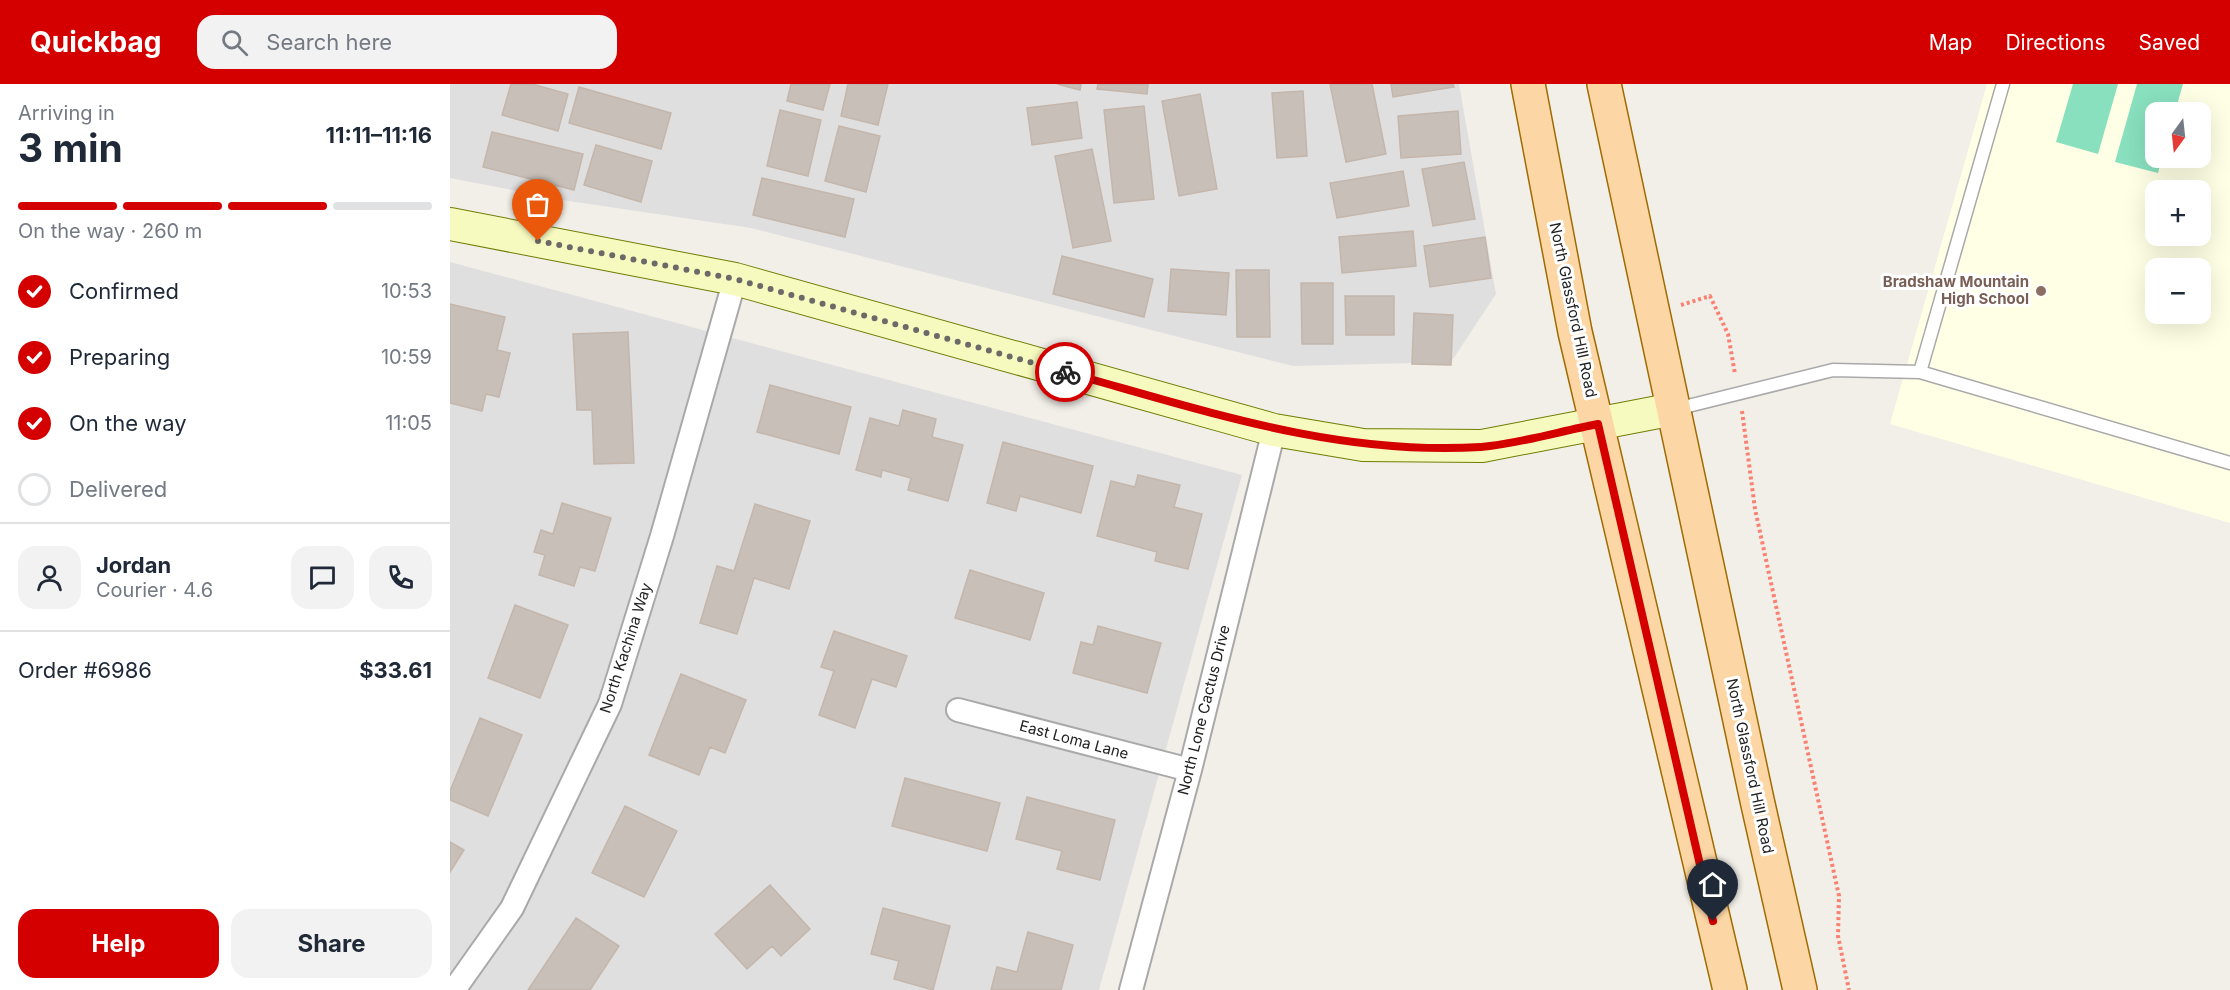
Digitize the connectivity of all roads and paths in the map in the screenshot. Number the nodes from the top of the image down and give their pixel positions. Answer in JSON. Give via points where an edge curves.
{"nodes":[{"id":1,"x":1528,"y":84,"type":"edge"},
{"id":2,"x":1604,"y":84,"type":"edge"},
{"id":3,"x":2003,"y":84,"type":"edge"},
{"id":4,"x":450,"y":224,"type":"edge"},
{"id":5,"x":735,"y":279,"type":"junction"},
{"id":6,"x":1654,"y":313,"type":"junction"},
{"id":7,"x":1920,"y":372,"type":"junction"},
{"id":8,"x":1739,"y":393,"type":"junction"},
{"id":9,"x":1674,"y":409,"type":"junction"},
{"id":10,"x":1598,"y":424,"type":"junction"},
{"id":11,"x":1274,"y":430,"type":"junction"},
{"id":12,"x":2230,"y":463,"type":"edge"},
{"id":13,"x":958,"y":710,"type":"dead end"},
{"id":14,"x":1190,"y":770,"type":"junction"},
{"id":15,"x":454,"y":990,"type":"edge"},
{"id":16,"x":1131,"y":990,"type":"edge"},
{"id":17,"x":1730,"y":990,"type":"edge"},
{"id":18,"x":1800,"y":990,"type":"edge"},
{"id":19,"x":1849,"y":990,"type":"edge"}],
"edges":[{"from":1,"to":10,"type":"main road","name":"North Glassford Hill Road","via":[[1572,318]]},
{"from":2,"to":6,"type":"main road","name":"North Glassford Hill Road"},
{"from":3,"to":7,"type":"lane"},
{"from":4,"to":5,"type":"street"},
{"from":5,"to":11,"type":"street"},
{"from":5,"to":15,"type":"street","name":"North Kachina Way","via":[[666,525],[610,704],[512,908]]},
{"from":6,"to":8,"type":"path","via":[[1710,296],[1728,334]]},
{"from":6,"to":9,"type":"main road","name":"North Glassford Hill Road"},
{"from":7,"to":8,"type":"lane","via":[[1833,370]]},
{"from":7,"to":12,"type":"lane"},
{"from":8,"to":9,"type":"lane"},
{"from":8,"to":19,"type":"path","via":[[1755,509],[1839,896],[1838,936]]},
{"from":9,"to":10,"type":"street"},
{"from":9,"to":18,"type":"main road","name":"North Glassford Hill Road"},
{"from":10,"to":11,"type":"street","via":[[1482,447],[1362,445]]},
{"from":10,"to":17,"type":"main road","name":"North Glassford Hill Road"},
{"from":11,"to":14,"type":"street","name":"North Lone Cactus Drive"},
{"from":13,"to":14,"type":"street","name":"East Loma Lane"},
{"from":14,"to":16,"type":"street","name":"North Lone Cactus Drive"}]}
